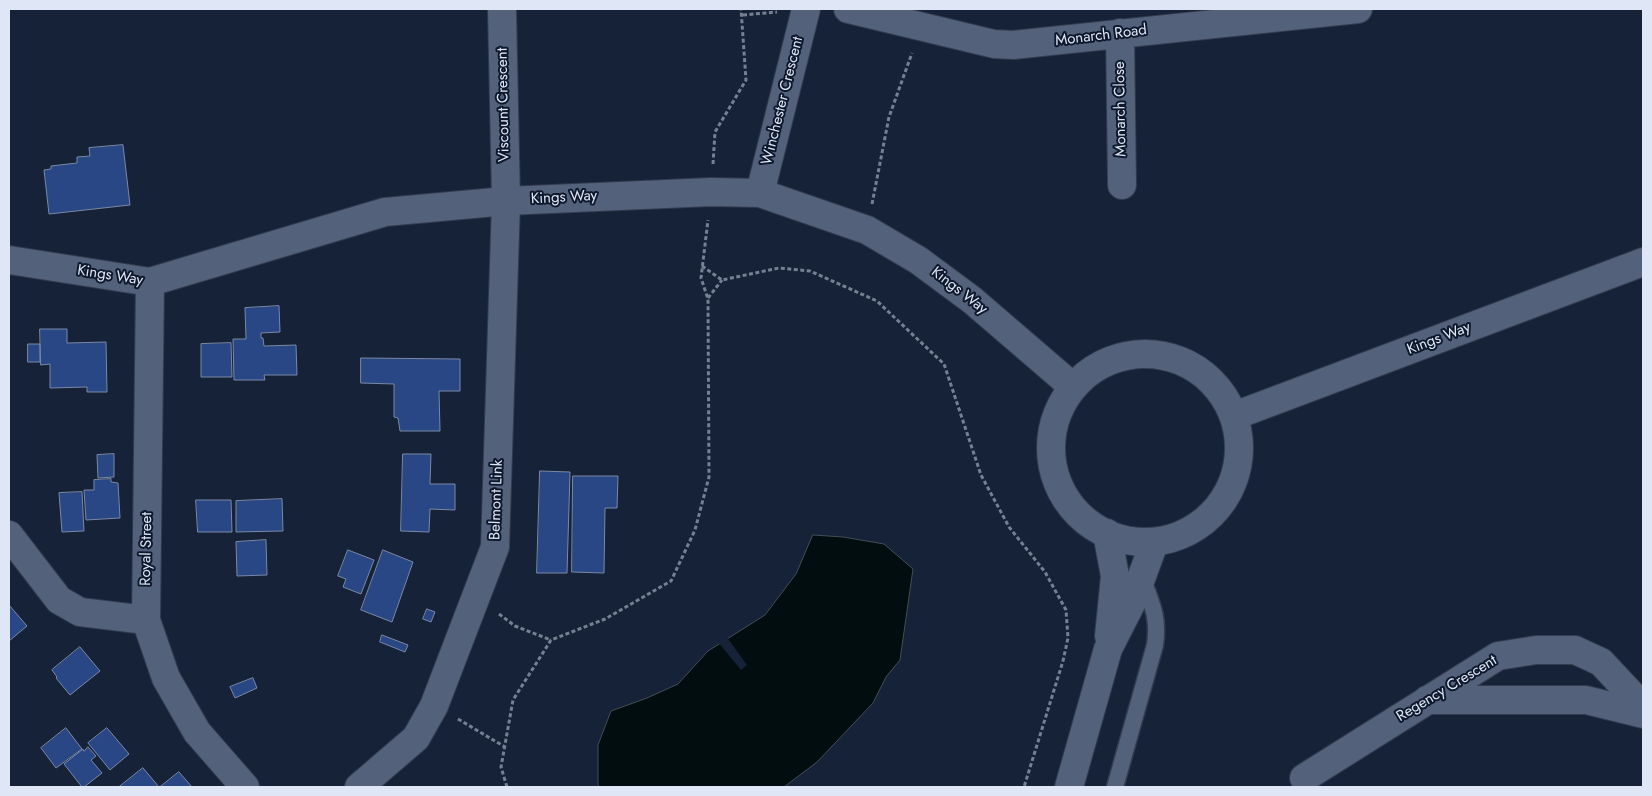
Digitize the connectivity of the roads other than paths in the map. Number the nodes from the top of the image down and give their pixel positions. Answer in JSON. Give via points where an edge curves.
{"nodes":[{"id":1,"x":502,"y":9,"type":"edge"},
{"id":2,"x":806,"y":9,"type":"edge"},
{"id":3,"x":848,"y":9,"type":"edge"},
{"id":4,"x":1358,"y":9,"type":"edge"},
{"id":5,"x":1120,"y":33,"type":"junction"},
{"id":6,"x":1122,"y":185,"type":"dead end"},
{"id":7,"x":760,"y":193,"type":"junction"},
{"id":8,"x":506,"y":200,"type":"junction"},
{"id":9,"x":9,"y":260,"type":"edge"},
{"id":10,"x":1643,"y":262,"type":"edge"},
{"id":11,"x":150,"y":282,"type":"junction"},
{"id":12,"x":1072,"y":386,"type":"junction"},
{"id":13,"x":1234,"y":416,"type":"junction"},
{"id":14,"x":1107,"y":533,"type":"junction"},
{"id":15,"x":9,"y":535,"type":"edge"},
{"id":16,"x":1154,"y":543,"type":"junction"},
{"id":17,"x":1142,"y":578,"type":"junction"},
{"id":18,"x":146,"y":620,"type":"junction"},
{"id":19,"x":1108,"y":650,"type":"junction"},
{"id":20,"x":1427,"y":700,"type":"junction"},
{"id":21,"x":1643,"y":706,"type":"edge"},
{"id":22,"x":1643,"y":714,"type":"edge"},
{"id":23,"x":1304,"y":778,"type":"dead end"},
{"id":24,"x":245,"y":787,"type":"edge"},
{"id":25,"x":359,"y":787,"type":"edge"},
{"id":26,"x":1069,"y":787,"type":"edge"},
{"id":27,"x":1115,"y":787,"type":"edge"}],
"edges":[{"from":1,"to":8,"type":"street","name":"Viscount Crescent"},
{"from":2,"to":7,"type":"street","name":"Winchester Crescent"},
{"from":3,"to":5,"type":"street","name":"Monarch Road","via":[[994,44],[1014,45]]},
{"from":4,"to":5,"type":"street","name":"Monarch Road"},
{"from":5,"to":6,"type":"street","name":"Monarch Close"},
{"from":7,"to":8,"type":"street","name":"Kings Way"},
{"from":7,"to":12,"type":"street","name":"Kings Way","via":[[867,230],[918,260],[972,300]]},
{"from":8,"to":11,"type":"street","name":"Kings Way","via":[[385,212]]},
{"from":8,"to":25,"type":"street","name":"Belmont Link","via":[[496,547],[434,706],[416,738]]},
{"from":9,"to":11,"type":"street","name":"Kings Way"},
{"from":10,"to":13,"type":"street","name":"Kings Way"},
{"from":11,"to":18,"type":"street","name":"Royal Street"},
{"from":12,"to":13,"type":"street","via":[[1098,364],[1129,354],[1162,354],[1193,365],[1218,387]]},
{"from":12,"to":14,"type":"street","via":[[1056,414],[1050,446],[1055,479],[1071,508]]},
{"from":13,"to":16,"type":"street","via":[[1240,444],[1237,472],[1225,499],[1206,521],[1182,536]]},
{"from":14,"to":16,"type":"street","via":[[1127,540]]},
{"from":14,"to":19,"type":"street","via":[[1115,576]]},
{"from":15,"to":18,"type":"street","via":[[59,600],[80,612]]},
{"from":16,"to":17,"type":"street"},
{"from":17,"to":19,"type":"street"},
{"from":17,"to":27,"type":"lane","via":[[1155,611],[1155,645]]},
{"from":18,"to":24,"type":"street","name":"Royal Street","via":[[166,678],[196,732]]},
{"from":19,"to":26,"type":"street"},
{"from":20,"to":21,"type":"street","name":"Regency Crescent","via":[[1498,656],[1536,650],[1575,650],[1601,662]]},
{"from":20,"to":22,"type":"street","via":[[1586,700]]},
{"from":20,"to":23,"type":"street","name":"Regency Crescent"}]}
